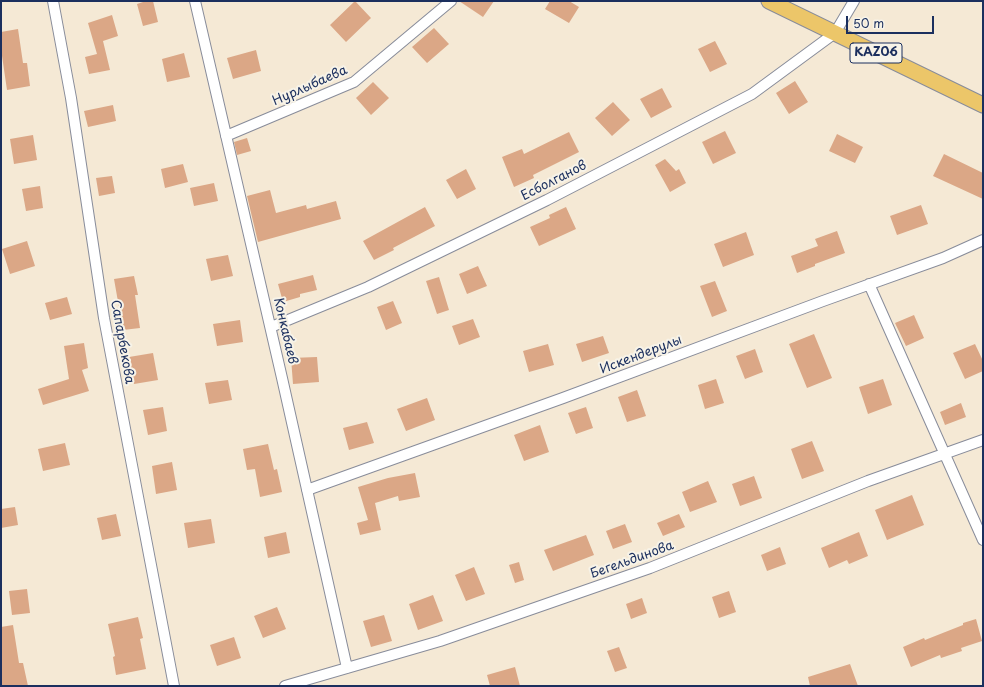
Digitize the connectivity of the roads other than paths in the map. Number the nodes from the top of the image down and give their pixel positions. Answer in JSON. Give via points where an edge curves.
{"nodes":[{"id":1,"x":52,"y":1,"type":"edge"},
{"id":2,"x":195,"y":1,"type":"edge"},
{"id":3,"x":451,"y":1,"type":"edge"},
{"id":4,"x":769,"y":1,"type":"edge"},
{"id":5,"x":854,"y":1,"type":"edge"},
{"id":6,"x":835,"y":33,"type":"junction"},
{"id":7,"x":983,"y":105,"type":"edge"},
{"id":8,"x":226,"y":136,"type":"junction"},
{"id":9,"x":983,"y":240,"type":"edge"},
{"id":10,"x":870,"y":284,"type":"junction"},
{"id":11,"x":271,"y":327,"type":"junction"},
{"id":12,"x":983,"y":440,"type":"edge"},
{"id":13,"x":945,"y":454,"type":"junction"},
{"id":14,"x":307,"y":490,"type":"junction"},
{"id":15,"x":983,"y":540,"type":"edge"},
{"id":16,"x":347,"y":668,"type":"junction"},
{"id":17,"x":174,"y":686,"type":"edge"},
{"id":18,"x":285,"y":686,"type":"edge"}],
"edges":[{"from":1,"to":17,"type":"street","name":"Сапарбекова","via":[[71,98],[104,318]]},
{"from":2,"to":8,"type":"street","name":"Конкабаев"},
{"from":3,"to":8,"type":"street","name":"Нурлыбаева","via":[[354,82]]},
{"from":4,"to":6,"type":"main road","number":"KAZ06"},
{"from":5,"to":6,"type":"street"},
{"from":6,"to":7,"type":"main road","number":"KAZ06"},
{"from":6,"to":11,"type":"street","name":"Есболганов","via":[[745,98],[376,284]]},
{"from":8,"to":11,"type":"street","name":"Конкабаев"},
{"from":9,"to":10,"type":"street","name":"Искендерулы","via":[[943,258]]},
{"from":10,"to":13,"type":"street"},
{"from":10,"to":14,"type":"street","name":"Искендерулы"},
{"from":11,"to":14,"type":"street","name":"Конкабаев"},
{"from":12,"to":13,"type":"street","name":"Бегельдинова"},
{"from":13,"to":15,"type":"street"},
{"from":13,"to":16,"type":"street","name":"Бегельдинова","via":[[868,481],[650,568],[440,641]]},
{"from":14,"to":16,"type":"street","name":"Конкабаев"},
{"from":16,"to":18,"type":"street","name":"Бегельдинова"}]}
